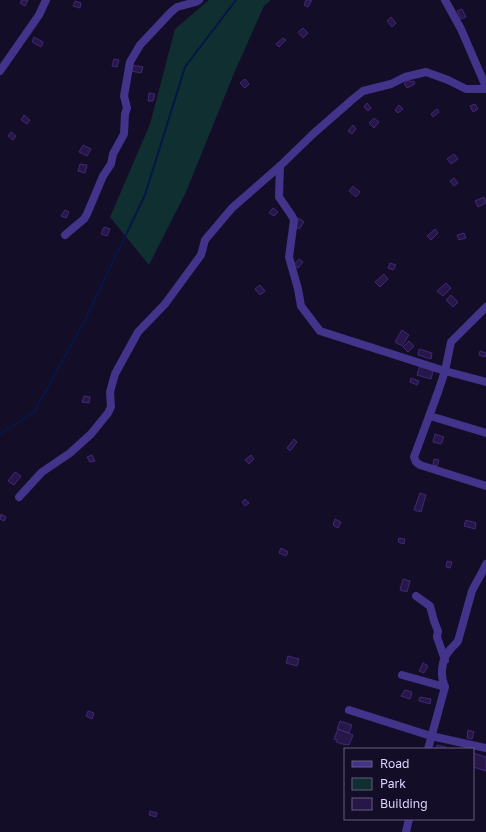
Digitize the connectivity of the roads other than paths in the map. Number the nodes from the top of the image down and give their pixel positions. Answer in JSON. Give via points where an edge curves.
{"nodes":[{"id":1,"x":46,"y":0,"type":"edge"},
{"id":2,"x":199,"y":0,"type":"edge"},
{"id":3,"x":446,"y":0,"type":"edge"},
{"id":4,"x":0,"y":71,"type":"edge"},
{"id":5,"x":484,"y":78,"type":"edge"},
{"id":6,"x":486,"y":88,"type":"edge"},
{"id":7,"x":280,"y":166,"type":"junction"},
{"id":8,"x":65,"y":235,"type":"dead end"},
{"id":9,"x":486,"y":307,"type":"edge"},
{"id":10,"x":445,"y":371,"type":"junction"},
{"id":11,"x":486,"y":382,"type":"edge"},
{"id":12,"x":430,"y":416,"type":"junction"},
{"id":13,"x":486,"y":433,"type":"edge"},
{"id":14,"x":486,"y":486,"type":"edge"},
{"id":15,"x":18,"y":497,"type":"dead end"},
{"id":16,"x":486,"y":564,"type":"edge"},
{"id":17,"x":416,"y":596,"type":"dead end"},
{"id":18,"x":445,"y":660,"type":"junction"},
{"id":19,"x":402,"y":675,"type":"dead end"},
{"id":20,"x":445,"y":687,"type":"junction"},
{"id":21,"x":349,"y":710,"type":"dead end"},
{"id":22,"x":431,"y":736,"type":"junction"},
{"id":23,"x":428,"y":748,"type":"edge"},
{"id":24,"x":486,"y":748,"type":"edge"},
{"id":25,"x":409,"y":820,"type":"edge"},
{"id":26,"x":406,"y":832,"type":"edge"}],
"edges":[{"from":1,"to":4,"type":"street","via":[[39,15]]},
{"from":2,"to":8,"type":"street","via":[[171,12],[140,45],[130,62],[124,96],[127,108],[124,134],[87,214]]},
{"from":3,"to":5,"type":"street"},
{"from":5,"to":6,"type":"street"},
{"from":6,"to":7,"type":"street","via":[[466,89],[426,72],[363,91]]},
{"from":7,"to":10,"type":"street","via":[[279,197],[294,220],[289,257],[302,306],[316,327],[324,333]]},
{"from":7,"to":15,"type":"street","via":[[232,208],[205,240],[200,255],[165,304],[138,332],[115,374],[110,392],[110,411],[105,418],[91,434],[70,453],[42,472]]},
{"from":9,"to":10,"type":"street","via":[[451,342]]},
{"from":10,"to":11,"type":"street"},
{"from":10,"to":12,"type":"street"},
{"from":12,"to":13,"type":"street"},
{"from":12,"to":14,"type":"street","via":[[414,458],[416,462]]},
{"from":16,"to":18,"type":"street","via":[[472,591],[458,641]]},
{"from":17,"to":18,"type":"street","via":[[430,606]]},
{"from":18,"to":20,"type":"street","via":[[441,673]]},
{"from":19,"to":20,"type":"street"},
{"from":20,"to":22,"type":"street"},
{"from":21,"to":22,"type":"street"},
{"from":22,"to":23,"type":"street"},
{"from":22,"to":24,"type":"street"},
{"from":25,"to":26,"type":"street"}]}
